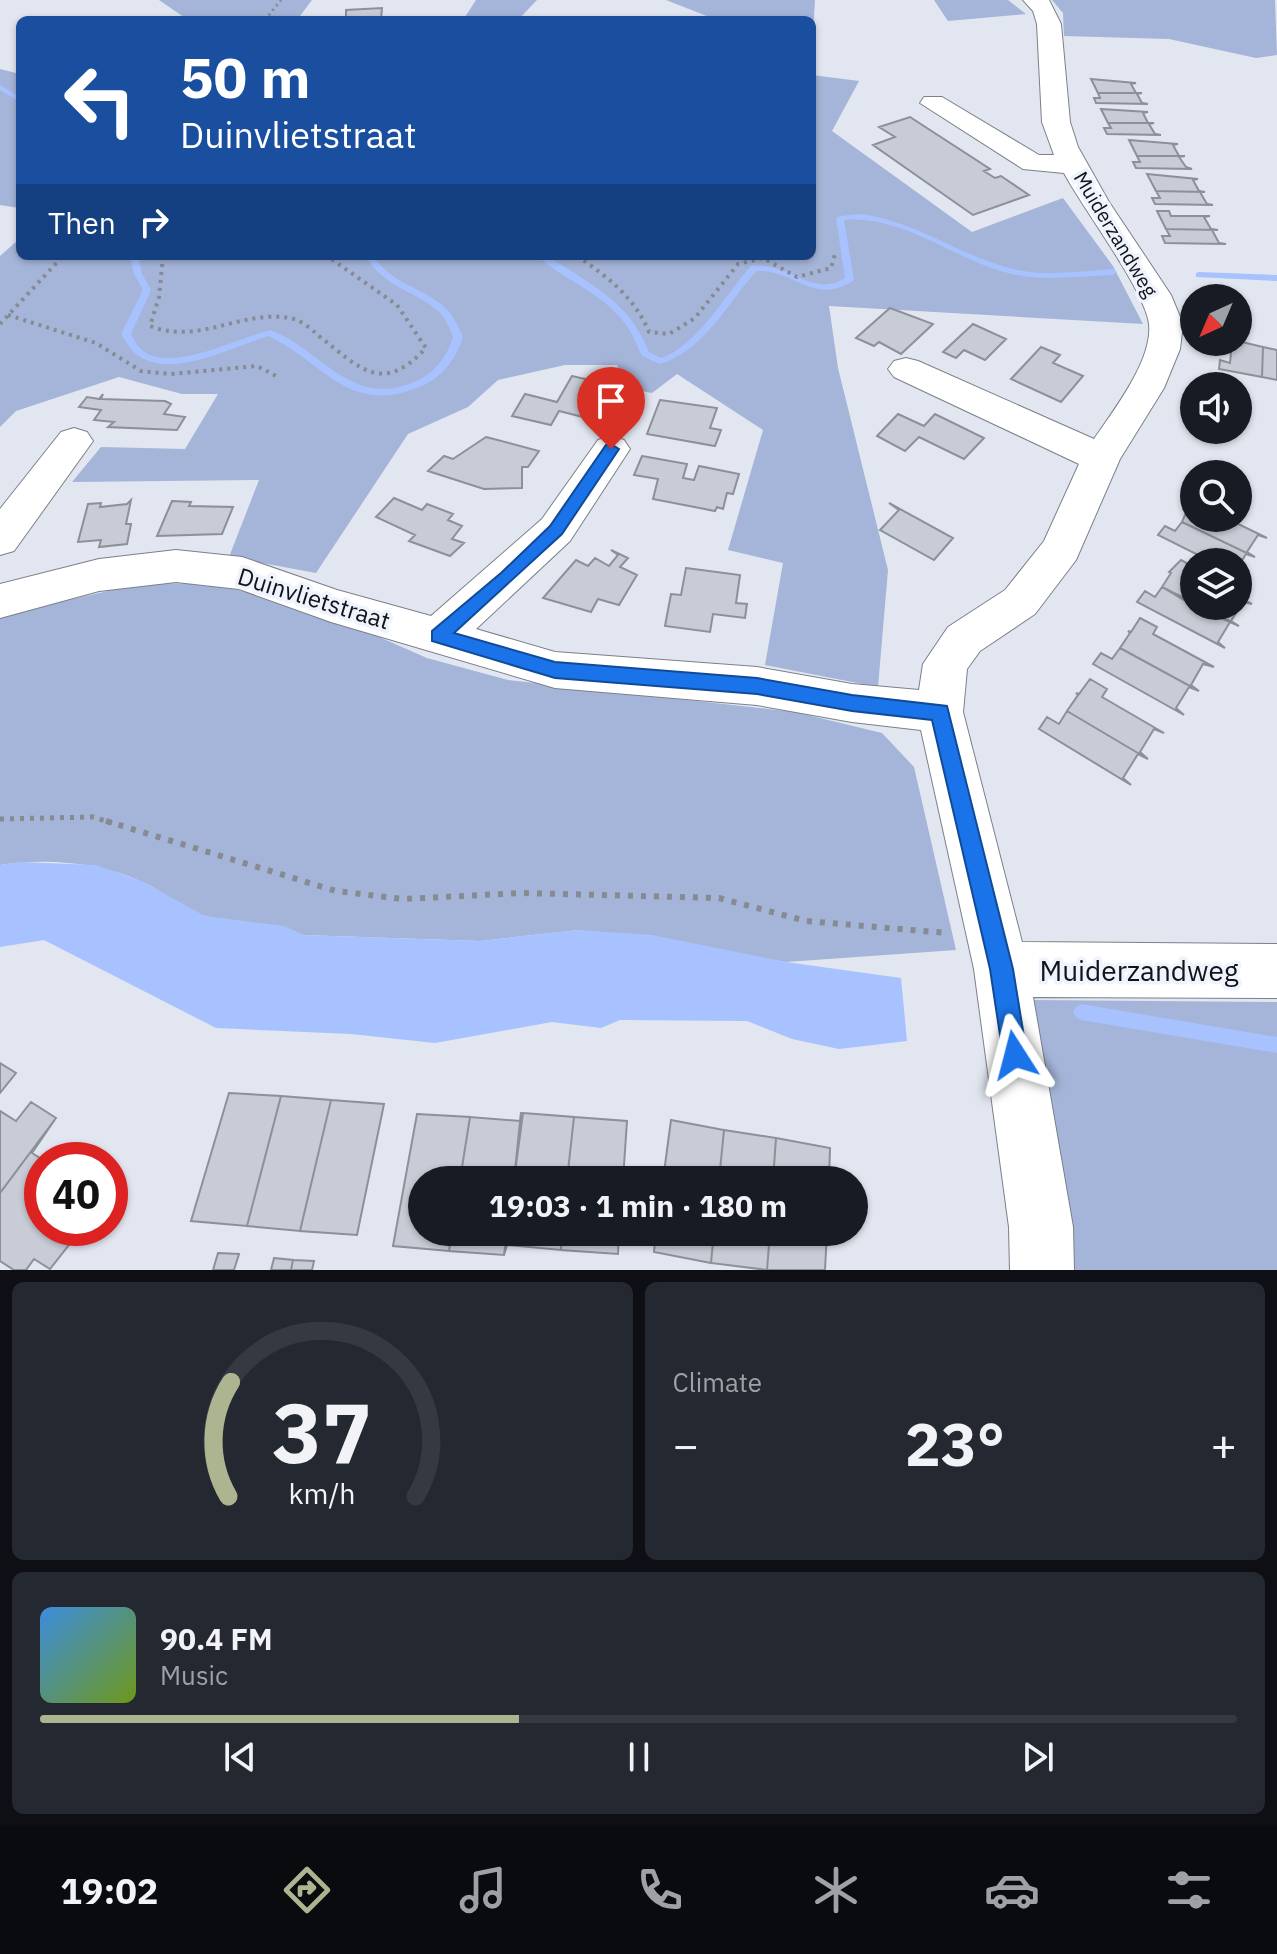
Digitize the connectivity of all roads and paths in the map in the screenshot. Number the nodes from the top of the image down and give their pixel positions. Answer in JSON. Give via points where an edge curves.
{"nodes":[{"id":1,"x":281,"y":0,"type":"edge"},
{"id":2,"x":1035,"y":0,"type":"edge"},
{"id":3,"x":268,"y":16,"type":"edge"},
{"id":4,"x":933,"y":103,"type":"dead end"},
{"id":5,"x":1074,"y":165,"type":"junction"},
{"id":6,"x":835,"y":254,"type":"dead end"},
{"id":7,"x":59,"y":260,"type":"edge"},
{"id":8,"x":163,"y":260,"type":"edge"},
{"id":9,"x":333,"y":260,"type":"edge"},
{"id":10,"x":583,"y":260,"type":"edge"},
{"id":11,"x":755,"y":260,"type":"edge"},
{"id":12,"x":767,"y":260,"type":"edge"},
{"id":13,"x":8,"y":315,"type":"junction"},
{"id":14,"x":0,"y":324,"type":"edge"},
{"id":15,"x":906,"y":369,"type":"dead end"},
{"id":16,"x":278,"y":377,"type":"dead end"},
{"id":17,"x":74,"y":441,"type":"dead end"},
{"id":18,"x":611,"y":449,"type":"dead end"},
{"id":19,"x":1101,"y":458,"type":"junction"},
{"id":20,"x":0,"y":540,"type":"edge"},
{"id":21,"x":0,"y":601,"type":"edge"},
{"id":22,"x":438,"y":636,"type":"junction"},
{"id":23,"x":940,"y":712,"type":"junction"},
{"id":24,"x":0,"y":819,"type":"edge"},
{"id":25,"x":997,"y":951,"type":"junction"},
{"id":26,"x":1277,"y":971,"type":"edge"},
{"id":27,"x":1042,"y":1270,"type":"edge"}],
"edges":[{"from":1,"to":3,"type":"path"},
{"from":2,"to":5,"type":"street","name":"Muiderzandweg","via":[[1049,24],[1056,122]]},
{"from":4,"to":5,"type":"street","via":[[1033,163]]},
{"from":5,"to":19,"type":"street","name":"Muiderzandweg","via":[[1155,295],[1166,324],[1163,349],[1146,388]]},
{"from":6,"to":12,"type":"path","via":[[831,268],[797,277]]},
{"from":7,"to":13,"type":"path"},
{"from":8,"to":9,"type":"path","via":[[150,326],[163,334],[186,336],[256,317],[297,319],[366,374],[391,377],[414,364],[426,348],[397,305]]},
{"from":10,"to":11,"type":"path","via":[[629,298],[649,332],[669,334],[695,318],[738,264]]},
{"from":13,"to":14,"type":"path"},
{"from":13,"to":16,"type":"path","via":[[96,343],[141,371],[171,374],[257,366]]},
{"from":15,"to":19,"type":"street"},
{"from":17,"to":20,"type":"street"},
{"from":18,"to":22,"type":"street","via":[[556,530]]},
{"from":19,"to":23,"type":"street","name":"Muiderzandweg","via":[[1061,549],[1020,602],[964,639],[945,664]]},
{"from":21,"to":22,"type":"street","name":"Duinvlietstraat","via":[[99,575],[176,566],[242,573]]},
{"from":22,"to":23,"type":"street","name":"Duinvlietstraat","via":[[555,670],[757,686]]},
{"from":23,"to":25,"type":"street","name":"Muiderzandweg"},
{"from":24,"to":25,"type":"path","via":[[93,817],[336,891],[403,899],[522,893],[719,898],[806,921],[925,932]]},
{"from":25,"to":26,"type":"street","name":"Muiderzandweg"},
{"from":25,"to":27,"type":"street","name":"Muiderzandweg","via":[[1041,1227]]}]}
